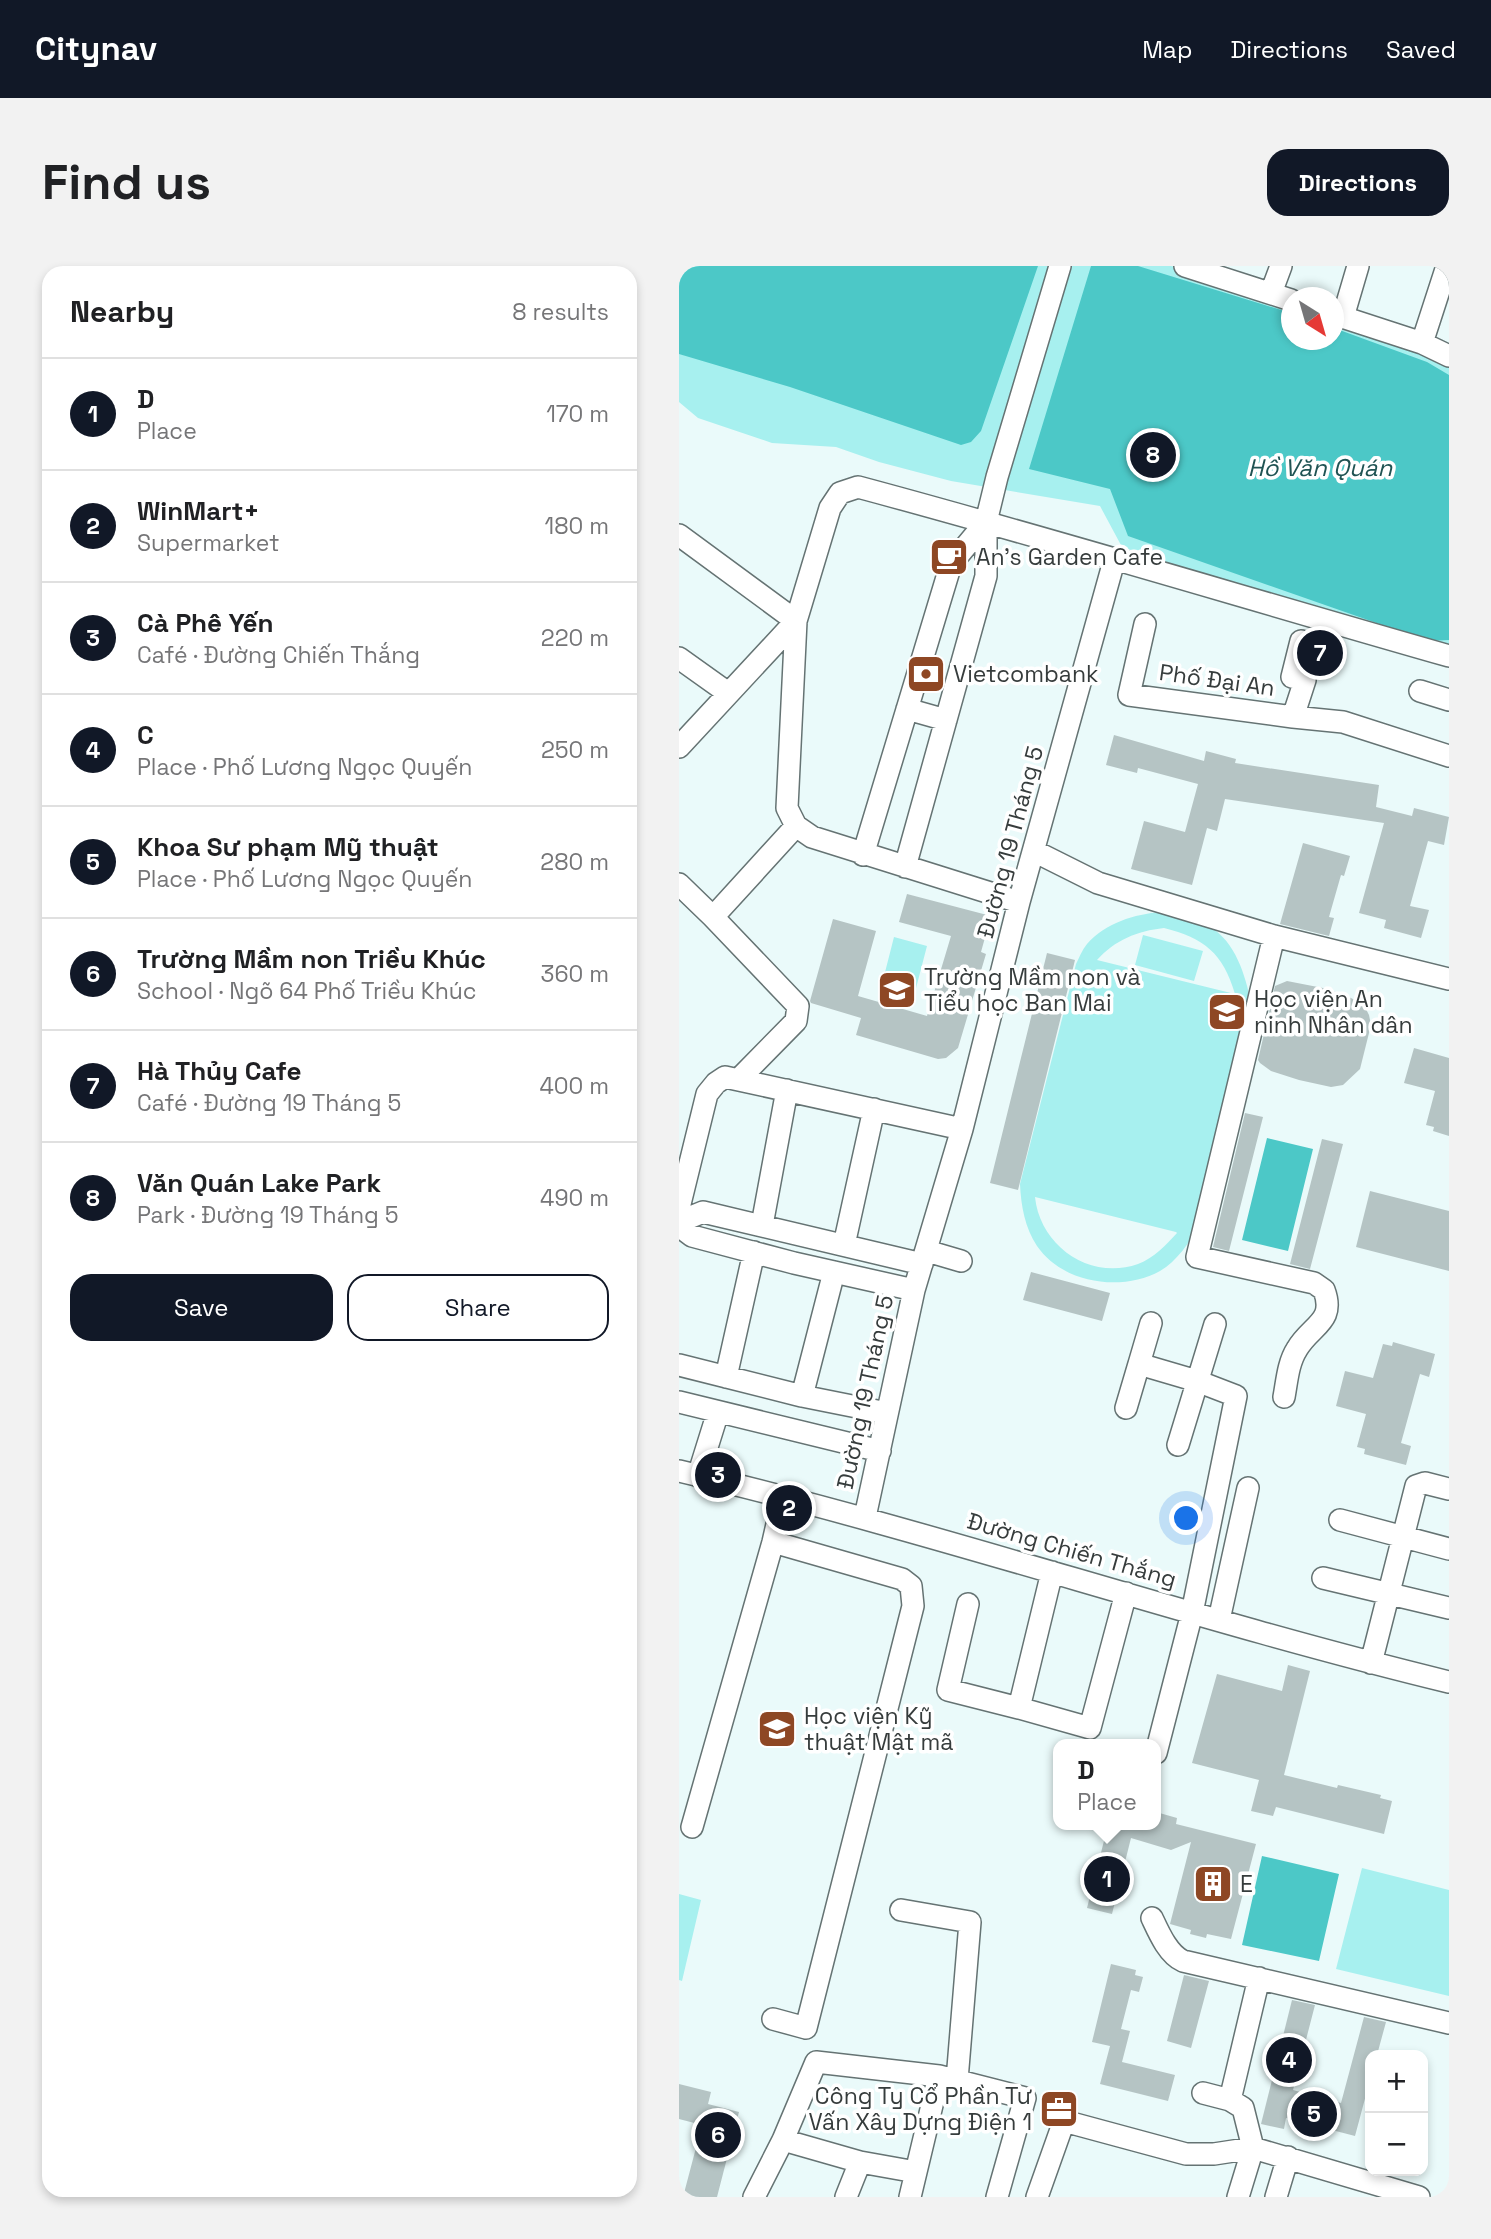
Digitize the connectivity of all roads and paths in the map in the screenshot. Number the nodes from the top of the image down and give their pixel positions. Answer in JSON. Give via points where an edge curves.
{"nodes":[{"id":1,"x":1061,"y":266,"type":"edge"},
{"id":2,"x":1185,"y":266,"type":"edge"},
{"id":3,"x":1281,"y":266,"type":"edge"},
{"id":4,"x":1358,"y":266,"type":"edge"},
{"id":5,"x":1447,"y":266,"type":"edge"},
{"id":6,"x":1281,"y":287,"type":"edge"},
{"id":7,"x":1281,"y":297,"type":"edge"},
{"id":8,"x":1344,"y":300,"type":"edge"},
{"id":9,"x":1344,"y":317,"type":"edge"},
{"id":10,"x":1422,"y":343,"type":"junction"},
{"id":11,"x":1449,"y":356,"type":"edge"},
{"id":12,"x":986,"y":522,"type":"junction"},
{"id":13,"x":679,"y":536,"type":"edge"},
{"id":14,"x":1114,"y":561,"type":"junction"},
{"id":15,"x":796,"y":621,"type":"junction"},
{"id":16,"x":1145,"y":624,"type":"dead end"},
{"id":17,"x":1301,"y":641,"type":"dead end"},
{"id":18,"x":1449,"y":656,"type":"edge"},
{"id":19,"x":679,"y":658,"type":"edge"},
{"id":20,"x":1420,"y":691,"type":"dead end"},
{"id":21,"x":728,"y":694,"type":"junction"},
{"id":22,"x":1449,"y":700,"type":"edge"},
{"id":23,"x":907,"y":709,"type":"junction"},
{"id":24,"x":1293,"y":717,"type":"junction"},
{"id":25,"x":946,"y":720,"type":"junction"},
{"id":26,"x":679,"y":747,"type":"edge"},
{"id":27,"x":1449,"y":756,"type":"edge"},
{"id":28,"x":796,"y":826,"type":"junction"},
{"id":29,"x":1034,"y":851,"type":"junction"},
{"id":30,"x":863,"y":855,"type":"junction"},
{"id":31,"x":905,"y":866,"type":"junction"},
{"id":32,"x":679,"y":884,"type":"edge"},
{"id":33,"x":1019,"y":902,"type":"junction"},
{"id":34,"x":713,"y":917,"type":"junction"},
{"id":35,"x":1274,"y":936,"type":"junction"},
{"id":36,"x":1449,"y":979,"type":"edge"},
{"id":37,"x":739,"y":1079,"type":"junction"},
{"id":38,"x":787,"y":1090,"type":"junction"},
{"id":39,"x":874,"y":1110,"type":"junction"},
{"id":40,"x":962,"y":1129,"type":"junction"},
{"id":41,"x":679,"y":1208,"type":"edge"},
{"id":42,"x":679,"y":1224,"type":"edge"},
{"id":43,"x":762,"y":1225,"type":"junction"},
{"id":44,"x":801,"y":1235,"type":"junction"},
{"id":45,"x":843,"y":1245,"type":"junction"},
{"id":46,"x":754,"y":1252,"type":"junction"},
{"id":47,"x":924,"y":1257,"type":"junction"},
{"id":48,"x":961,"y":1261,"type":"dead end"},
{"id":49,"x":794,"y":1263,"type":"junction"},
{"id":50,"x":834,"y":1272,"type":"junction"},
{"id":51,"x":914,"y":1290,"type":"junction"},
{"id":52,"x":1151,"y":1323,"type":"dead end"},
{"id":53,"x":1216,"y":1324,"type":"dead end"},
{"id":54,"x":1139,"y":1364,"type":"junction"},
{"id":55,"x":679,"y":1365,"type":"edge"},
{"id":56,"x":726,"y":1377,"type":"junction"},
{"id":57,"x":1197,"y":1381,"type":"junction"},
{"id":58,"x":801,"y":1396,"type":"junction"},
{"id":59,"x":1284,"y":1397,"type":"dead end"},
{"id":60,"x":679,"y":1402,"type":"edge"},
{"id":61,"x":1126,"y":1408,"type":"dead end"},
{"id":62,"x":718,"y":1412,"type":"junction"},
{"id":63,"x":887,"y":1413,"type":"junction"},
{"id":64,"x":1178,"y":1445,"type":"dead end"},
{"id":65,"x":880,"y":1451,"type":"junction"},
{"id":66,"x":688,"y":1474,"type":"edge"},
{"id":67,"x":1248,"y":1488,"type":"dead end"},
{"id":68,"x":1449,"y":1489,"type":"edge"},
{"id":69,"x":783,"y":1498,"type":"junction"},
{"id":70,"x":865,"y":1517,"type":"junction"},
{"id":71,"x":1340,"y":1520,"type":"dead end"},
{"id":72,"x":1403,"y":1536,"type":"junction"},
{"id":73,"x":773,"y":1542,"type":"junction"},
{"id":74,"x":1449,"y":1549,"type":"edge"},
{"id":75,"x":1052,"y":1572,"type":"junction"},
{"id":76,"x":1323,"y":1578,"type":"dead end"},
{"id":77,"x":1126,"y":1593,"type":"junction"},
{"id":78,"x":1389,"y":1595,"type":"junction"},
{"id":79,"x":968,"y":1604,"type":"dead end"},
{"id":80,"x":1449,"y":1608,"type":"edge"},
{"id":81,"x":1192,"y":1613,"type":"junction"},
{"id":82,"x":1219,"y":1620,"type":"junction"},
{"id":83,"x":1371,"y":1662,"type":"junction"},
{"id":84,"x":1449,"y":1682,"type":"edge"},
{"id":85,"x":1020,"y":1708,"type":"junction"},
{"id":86,"x":1160,"y":1739,"type":"edge"},
{"id":87,"x":692,"y":1827,"type":"dead end"},
{"id":88,"x":901,"y":1910,"type":"dead end"},
{"id":89,"x":1152,"y":1918,"type":"dead end"},
{"id":90,"x":1259,"y":1978,"type":"junction"},
{"id":91,"x":773,"y":2019,"type":"dead end"},
{"id":92,"x":1449,"y":2023,"type":"edge"},
{"id":93,"x":948,"y":2078,"type":"junction"},
{"id":94,"x":1203,"y":2093,"type":"dead end"},
{"id":95,"x":1230,"y":2100,"type":"junction"},
{"id":96,"x":783,"y":2140,"type":"junction"},
{"id":97,"x":1249,"y":2149,"type":"junction"},
{"id":98,"x":1288,"y":2157,"type":"junction"},
{"id":99,"x":860,"y":2162,"type":"junction"},
{"id":100,"x":916,"y":2172,"type":"junction"},
{"id":101,"x":1409,"y":2196,"type":"edge"},
{"id":102,"x":754,"y":2197,"type":"edge"},
{"id":103,"x":846,"y":2197,"type":"edge"},
{"id":104,"x":910,"y":2197,"type":"edge"},
{"id":105,"x":997,"y":2197,"type":"edge"},
{"id":106,"x":1037,"y":2197,"type":"edge"},
{"id":107,"x":1238,"y":2197,"type":"edge"},
{"id":108,"x":1276,"y":2197,"type":"edge"}],
"edges":[{"from":1,"to":12,"type":"street"},
{"from":2,"to":7,"type":"street"},
{"from":3,"to":6,"type":"street"},
{"from":4,"to":8,"type":"street"},
{"from":5,"to":10,"type":"street"},
{"from":9,"to":10,"type":"street"},
{"from":10,"to":11,"type":"street"},
{"from":12,"to":14,"type":"street"},
{"from":12,"to":15,"type":"street","via":[[858,487],[841,493],[830,508]]},
{"from":12,"to":23,"type":"street","via":[[951,564]]},
{"from":12,"to":25,"type":"street","via":[[986,576]]},
{"from":13,"to":15,"type":"street"},
{"from":14,"to":18,"type":"street"},
{"from":14,"to":29,"type":"street","name":"Đường 19 Tháng 5"},
{"from":15,"to":21,"type":"street"},
{"from":15,"to":28,"type":"street","via":[[787,808]]},
{"from":16,"to":24,"type":"street","name":"Phố Đại An","via":[[1129,695]]},
{"from":17,"to":24,"type":"street","via":[[1292,677],[1305,680]]},
{"from":19,"to":21,"type":"street"},
{"from":20,"to":22,"type":"street"},
{"from":21,"to":26,"type":"street"},
{"from":23,"to":25,"type":"street"},
{"from":23,"to":30,"type":"street"},
{"from":24,"to":27,"type":"street","name":"Phố Đại An","via":[[1343,722]]},
{"from":25,"to":31,"type":"street"},
{"from":28,"to":30,"type":"street"},
{"from":28,"to":34,"type":"street"},
{"from":29,"to":33,"type":"street","name":"Đường 19 Tháng 5"},
{"from":29,"to":35,"type":"street","via":[[1098,883]]},
{"from":30,"to":31,"type":"street"},
{"from":31,"to":33,"type":"street"},
{"from":32,"to":34,"type":"street"},
{"from":33,"to":40,"type":"street","name":"Đường 19 Tháng 5"},
{"from":34,"to":37,"type":"street","via":[[798,1006],[796,1021]]},
{"from":35,"to":36,"type":"street"},
{"from":35,"to":59,"type":"street","via":[[1197,1257],[1314,1283],[1324,1290],[1329,1309],[1297,1349]]},
{"from":37,"to":38,"type":"street"},
{"from":37,"to":41,"type":"street","via":[[725,1077],[707,1094]]},
{"from":38,"to":39,"type":"street"},
{"from":38,"to":43,"type":"street"},
{"from":39,"to":40,"type":"street"},
{"from":39,"to":45,"type":"street"},
{"from":40,"to":47,"type":"street","name":"Đường 19 Tháng 5"},
{"from":42,"to":43,"type":"street","via":[[703,1212]]},
{"from":42,"to":46,"type":"street","via":[[692,1236]]},
{"from":43,"to":44,"type":"street"},
{"from":44,"to":45,"type":"street"},
{"from":44,"to":49,"type":"street"},
{"from":45,"to":47,"type":"street"},
{"from":46,"to":49,"type":"street"},
{"from":46,"to":56,"type":"street"},
{"from":47,"to":48,"type":"street"},
{"from":47,"to":51,"type":"street","name":"Đường 19 Tháng 5"},
{"from":49,"to":50,"type":"street"},
{"from":50,"to":51,"type":"street"},
{"from":50,"to":58,"type":"street"},
{"from":51,"to":63,"type":"street","name":"Đường 19 Tháng 5"},
{"from":52,"to":54,"type":"street"},
{"from":53,"to":57,"type":"street"},
{"from":54,"to":57,"type":"street"},
{"from":54,"to":61,"type":"street"},
{"from":55,"to":56,"type":"street"},
{"from":56,"to":58,"type":"street"},
{"from":57,"to":64,"type":"street"},
{"from":57,"to":81,"type":"street","via":[[1236,1396]]},
{"from":58,"to":63,"type":"street"},
{"from":60,"to":62,"type":"street"},
{"from":62,"to":65,"type":"street"},
{"from":62,"to":66,"type":"street"},
{"from":63,"to":65,"type":"street","name":"Đường 19 Tháng 5"},
{"from":65,"to":70,"type":"street","name":"Đường 19 Tháng 5"},
{"from":66,"to":69,"type":"street","name":"Đường Chiến Thắng"},
{"from":67,"to":82,"type":"street"},
{"from":68,"to":72,"type":"street","via":[[1425,1483],[1416,1486]]},
{"from":69,"to":70,"type":"street","name":"Đường Chiến Thắng"},
{"from":69,"to":73,"type":"street"},
{"from":70,"to":75,"type":"street","name":"Đường Chiến Thắng"},
{"from":71,"to":72,"type":"street"},
{"from":72,"to":74,"type":"street"},
{"from":72,"to":78,"type":"street"},
{"from":73,"to":87,"type":"street"},
{"from":73,"to":91,"type":"street","via":[[902,1578],[911,1586],[913,1606],[806,2028]]},
{"from":75,"to":77,"type":"street","name":"Đường Chiến Thắng"},
{"from":75,"to":85,"type":"street"},
{"from":76,"to":78,"type":"street"},
{"from":77,"to":81,"type":"street","name":"Đường Chiến Thắng"},
{"from":77,"to":85,"type":"street","via":[[1090,1727]]},
{"from":78,"to":80,"type":"street"},
{"from":78,"to":83,"type":"street"},
{"from":79,"to":85,"type":"street","via":[[948,1690]]},
{"from":81,"to":82,"type":"street","name":"Đường Chiến Thắng"},
{"from":81,"to":86,"type":"street"},
{"from":82,"to":83,"type":"street","name":"Đường Chiến Thắng"},
{"from":83,"to":84,"type":"street","name":"Đường Chiến Thắng"},
{"from":88,"to":93,"type":"street","via":[[970,1922]]},
{"from":89,"to":90,"type":"street","via":[[1177,1958]]},
{"from":90,"to":92,"type":"street"},
{"from":90,"to":95,"type":"street"},
{"from":93,"to":96,"type":"street","via":[[816,2062]]},
{"from":93,"to":100,"type":"street"},
{"from":93,"to":105,"type":"street","via":[[1025,2098]]},
{"from":94,"to":95,"type":"street"},
{"from":95,"to":97,"type":"street","via":[[1243,2108]]},
{"from":96,"to":99,"type":"street"},
{"from":96,"to":102,"type":"street"},
{"from":97,"to":98,"type":"street"},
{"from":97,"to":106,"type":"street","via":[[1186,2154],[1064,2121]]},
{"from":97,"to":107,"type":"street"},
{"from":98,"to":101,"type":"street"},
{"from":98,"to":108,"type":"street"},
{"from":99,"to":100,"type":"street"},
{"from":99,"to":103,"type":"street"},
{"from":100,"to":104,"type":"street"}]}
